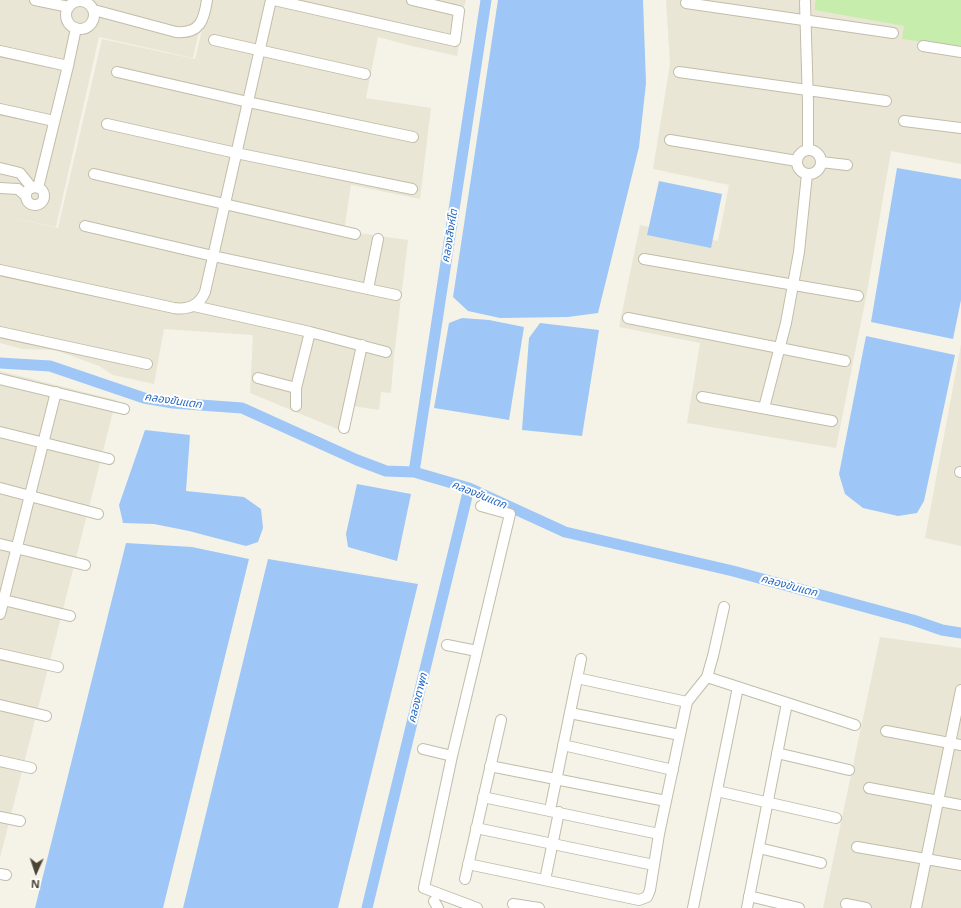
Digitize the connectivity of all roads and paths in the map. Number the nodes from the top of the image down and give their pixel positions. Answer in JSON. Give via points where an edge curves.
{"nodes":[{"id":1,"x":35,"y":0,"type":"edge"},
{"id":2,"x":208,"y":0,"type":"edge"},
{"id":3,"x":272,"y":0,"type":"edge"},
{"id":4,"x":412,"y":0,"type":"edge"},
{"id":5,"x":805,"y":1,"type":"edge"},
{"id":6,"x":686,"y":3,"type":"dead end"},
{"id":7,"x":69,"y":7,"type":"junction"},
{"id":8,"x":94,"y":10,"type":"junction"},
{"id":9,"x":806,"y":20,"type":"junction"},
{"id":10,"x":76,"y":28,"type":"junction"},
{"id":11,"x":893,"y":33,"type":"dead end"},
{"id":12,"x":214,"y":40,"type":"dead end"},
{"id":13,"x":923,"y":46,"type":"dead end"},
{"id":14,"x":260,"y":50,"type":"junction"},
{"id":15,"x":0,"y":51,"type":"edge"},
{"id":16,"x":961,"y":52,"type":"edge"},
{"id":17,"x":68,"y":66,"type":"junction"},
{"id":18,"x":117,"y":72,"type":"dead end"},
{"id":19,"x":679,"y":72,"type":"dead end"},
{"id":20,"x":365,"y":74,"type":"dead end"},
{"id":21,"x":808,"y":90,"type":"junction"},
{"id":22,"x":248,"y":102,"type":"junction"},
{"id":23,"x":886,"y":102,"type":"dead end"},
{"id":24,"x":0,"y":109,"type":"edge"},
{"id":25,"x":54,"y":121,"type":"junction"},
{"id":26,"x":904,"y":121,"type":"dead end"},
{"id":27,"x":107,"y":124,"type":"dead end"},
{"id":28,"x":961,"y":128,"type":"edge"},
{"id":29,"x":413,"y":138,"type":"dead end"},
{"id":30,"x":670,"y":140,"type":"dead end"},
{"id":31,"x":808,"y":150,"type":"junction"},
{"id":32,"x":236,"y":154,"type":"junction"},
{"id":33,"x":797,"y":161,"type":"junction"},
{"id":34,"x":821,"y":162,"type":"junction"},
{"id":35,"x":847,"y":165,"type":"dead end"},
{"id":36,"x":0,"y":168,"type":"edge"},
{"id":37,"x":94,"y":174,"type":"dead end"},
{"id":38,"x":807,"y":174,"type":"junction"},
{"id":39,"x":0,"y":188,"type":"edge"},
{"id":40,"x":412,"y":189,"type":"dead end"},
{"id":41,"x":32,"y":190,"type":"junction"},
{"id":42,"x":225,"y":204,"type":"junction"},
{"id":43,"x":85,"y":226,"type":"dead end"},
{"id":44,"x":355,"y":234,"type":"dead end"},
{"id":45,"x":378,"y":239,"type":"dead end"},
{"id":46,"x":213,"y":256,"type":"junction"},
{"id":47,"x":644,"y":259,"type":"dead end"},
{"id":48,"x":0,"y":270,"type":"edge"},
{"id":49,"x":793,"y":285,"type":"junction"},
{"id":50,"x":368,"y":289,"type":"junction"},
{"id":51,"x":396,"y":295,"type":"dead end"},
{"id":52,"x":858,"y":296,"type":"dead end"},
{"id":53,"x":194,"y":306,"type":"junction"},
{"id":54,"x":628,"y":318,"type":"dead end"},
{"id":55,"x":0,"y":332,"type":"edge"},
{"id":56,"x":310,"y":332,"type":"junction"},
{"id":57,"x":362,"y":345,"type":"junction"},
{"id":58,"x":779,"y":348,"type":"junction"},
{"id":59,"x":386,"y":352,"type":"dead end"},
{"id":60,"x":845,"y":361,"type":"dead end"},
{"id":61,"x":147,"y":364,"type":"dead end"},
{"id":62,"x":258,"y":378,"type":"dead end"},
{"id":63,"x":0,"y":379,"type":"edge"},
{"id":64,"x":296,"y":388,"type":"junction"},
{"id":65,"x":56,"y":392,"type":"junction"},
{"id":66,"x":702,"y":397,"type":"dead end"},
{"id":67,"x":296,"y":406,"type":"dead end"},
{"id":68,"x":764,"y":408,"type":"junction"},
{"id":69,"x":124,"y":409,"type":"dead end"},
{"id":70,"x":832,"y":421,"type":"dead end"},
{"id":71,"x":344,"y":428,"type":"dead end"},
{"id":72,"x":0,"y":432,"type":"edge"},
{"id":73,"x":43,"y":443,"type":"junction"},
{"id":74,"x":108,"y":459,"type":"dead end"},
{"id":75,"x":0,"y":488,"type":"edge"},
{"id":76,"x":30,"y":496,"type":"junction"},
{"id":77,"x":481,"y":506,"type":"dead end"},
{"id":78,"x":98,"y":514,"type":"dead end"},
{"id":79,"x":0,"y":544,"type":"edge"},
{"id":80,"x":17,"y":548,"type":"junction"},
{"id":81,"x":85,"y":565,"type":"dead end"},
{"id":82,"x":2,"y":600,"type":"edge"},
{"id":83,"x":724,"y":607,"type":"dead end"},
{"id":84,"x":0,"y":614,"type":"edge"},
{"id":85,"x":70,"y":616,"type":"dead end"},
{"id":86,"x":447,"y":645,"type":"dead end"},
{"id":87,"x":477,"y":651,"type":"junction"},
{"id":88,"x":0,"y":654,"type":"edge"},
{"id":89,"x":580,"y":658,"type":"dead end"},
{"id":90,"x":58,"y":667,"type":"dead end"},
{"id":91,"x":707,"y":677,"type":"junction"},
{"id":92,"x":577,"y":678,"type":"junction"},
{"id":93,"x":738,"y":688,"type":"junction"},
{"id":94,"x":961,"y":690,"type":"edge"},
{"id":95,"x":687,"y":702,"type":"junction"},
{"id":96,"x":787,"y":703,"type":"junction"},
{"id":97,"x":0,"y":705,"type":"edge"},
{"id":98,"x":570,"y":713,"type":"junction"},
{"id":99,"x":46,"y":716,"type":"dead end"},
{"id":100,"x":501,"y":720,"type":"dead end"},
{"id":101,"x":855,"y":725,"type":"dead end"},
{"id":102,"x":886,"y":731,"type":"dead end"},
{"id":103,"x":680,"y":735,"type":"junction"},
{"id":104,"x":950,"y":742,"type":"junction"},
{"id":105,"x":563,"y":745,"type":"junction"},
{"id":106,"x":961,"y":745,"type":"edge"},
{"id":107,"x":423,"y":749,"type":"dead end"},
{"id":108,"x":777,"y":753,"type":"junction"},
{"id":109,"x":452,"y":756,"type":"junction"},
{"id":110,"x":0,"y":761,"type":"edge"},
{"id":111,"x":490,"y":766,"type":"junction"},
{"id":112,"x":31,"y":768,"type":"dead end"},
{"id":113,"x":673,"y":770,"type":"junction"},
{"id":114,"x":849,"y":770,"type":"dead end"},
{"id":115,"x":556,"y":779,"type":"junction"},
{"id":116,"x":869,"y":788,"type":"dead end"},
{"id":117,"x":717,"y":791,"type":"junction"},
{"id":118,"x":483,"y":797,"type":"junction"},
{"id":119,"x":666,"y":801,"type":"junction"},
{"id":120,"x":938,"y":801,"type":"junction"},
{"id":121,"x":768,"y":802,"type":"junction"},
{"id":122,"x":961,"y":805,"type":"edge"},
{"id":123,"x":554,"y":811,"type":"junction"},
{"id":124,"x":0,"y":817,"type":"edge"},
{"id":125,"x":836,"y":818,"type":"dead end"},
{"id":126,"x":20,"y":822,"type":"dead end"},
{"id":127,"x":476,"y":828,"type":"junction"},
{"id":128,"x":659,"y":834,"type":"junction"},
{"id":129,"x":553,"y":843,"type":"junction"},
{"id":130,"x":857,"y":847,"type":"dead end"},
{"id":131,"x":758,"y":848,"type":"junction"},
{"id":132,"x":926,"y":858,"type":"junction"},
{"id":133,"x":821,"y":863,"type":"dead end"},
{"id":134,"x":468,"y":864,"type":"junction"},
{"id":135,"x":654,"y":865,"type":"junction"},
{"id":136,"x":961,"y":865,"type":"edge"},
{"id":137,"x":465,"y":879,"type":"dead end"},
{"id":138,"x":545,"y":880,"type":"junction"},
{"id":139,"x":749,"y":896,"type":"junction"},
{"id":140,"x":513,"y":904,"type":"dead end"},
{"id":141,"x":846,"y":904,"type":"dead end"},
{"id":142,"x":477,"y":908,"type":"edge"},
{"id":143,"x":539,"y":908,"type":"edge"},
{"id":144,"x":693,"y":908,"type":"edge"},
{"id":145,"x":747,"y":908,"type":"edge"},
{"id":146,"x":799,"y":908,"type":"edge"},
{"id":147,"x":866,"y":908,"type":"edge"},
{"id":148,"x":916,"y":908,"type":"edge"}],
"edges":[{"from":1,"to":7,"type":"street"},
{"from":2,"to":8,"type":"street","via":[[202,22],[195,28],[182,32]]},
{"from":3,"to":4,"type":"street","via":[[455,41],[460,11]]},
{"from":3,"to":14,"type":"street"},
{"from":5,"to":9,"type":"street"},
{"from":6,"to":9,"type":"street"},
{"from":7,"to":8,"type":"street","via":[[75,2],[84,1]]},
{"from":7,"to":10,"type":"street","via":[[67,18]]},
{"from":8,"to":10,"type":"street","via":[[94,19],[89,26]]},
{"from":9,"to":11,"type":"street"},
{"from":9,"to":21,"type":"street"},
{"from":10,"to":17,"type":"street"},
{"from":12,"to":14,"type":"street"},
{"from":13,"to":16,"type":"street"},
{"from":14,"to":20,"type":"street"},
{"from":14,"to":22,"type":"street"},
{"from":15,"to":17,"type":"street"},
{"from":17,"to":25,"type":"street"},
{"from":18,"to":22,"type":"street"},
{"from":19,"to":21,"type":"street"},
{"from":21,"to":23,"type":"street"},
{"from":21,"to":31,"type":"street"},
{"from":22,"to":29,"type":"street"},
{"from":22,"to":32,"type":"street"},
{"from":24,"to":25,"type":"street"},
{"from":25,"to":41,"type":"street"},
{"from":26,"to":28,"type":"street"},
{"from":27,"to":32,"type":"street"},
{"from":30,"to":33,"type":"street"},
{"from":31,"to":33,"type":"street","via":[[800,154]]},
{"from":31,"to":34,"type":"street","via":[[818,155]]},
{"from":32,"to":40,"type":"street"},
{"from":32,"to":42,"type":"street"},
{"from":33,"to":38,"type":"street","via":[[798,169]]},
{"from":34,"to":35,"type":"street"},
{"from":34,"to":38,"type":"street","via":[[816,172]]},
{"from":36,"to":41,"type":"street","via":[[20,173]]},
{"from":37,"to":42,"type":"street"},
{"from":38,"to":49,"type":"street"},
{"from":39,"to":41,"type":"street"},
{"from":42,"to":44,"type":"street"},
{"from":42,"to":46,"type":"street"},
{"from":43,"to":46,"type":"street"},
{"from":45,"to":50,"type":"street"},
{"from":46,"to":50,"type":"street"},
{"from":46,"to":53,"type":"street","via":[[205,292]]},
{"from":47,"to":49,"type":"street"},
{"from":48,"to":53,"type":"street","via":[[174,308]]},
{"from":49,"to":52,"type":"street"},
{"from":49,"to":58,"type":"street"},
{"from":50,"to":51,"type":"street"},
{"from":53,"to":56,"type":"street"},
{"from":54,"to":58,"type":"street"},
{"from":55,"to":61,"type":"street"},
{"from":56,"to":57,"type":"street"},
{"from":56,"to":64,"type":"street"},
{"from":57,"to":59,"type":"street"},
{"from":57,"to":71,"type":"street"},
{"from":58,"to":60,"type":"street"},
{"from":58,"to":68,"type":"street"},
{"from":62,"to":64,"type":"street"},
{"from":63,"to":65,"type":"street"},
{"from":64,"to":67,"type":"street"},
{"from":65,"to":69,"type":"street"},
{"from":65,"to":73,"type":"street"},
{"from":66,"to":68,"type":"street"},
{"from":68,"to":70,"type":"street"},
{"from":72,"to":73,"type":"street"},
{"from":73,"to":74,"type":"street"},
{"from":73,"to":76,"type":"street"},
{"from":75,"to":76,"type":"street"},
{"from":76,"to":78,"type":"street"},
{"from":76,"to":80,"type":"street"},
{"from":77,"to":87,"type":"street","via":[[510,514]]},
{"from":79,"to":80,"type":"street"},
{"from":80,"to":81,"type":"street"},
{"from":80,"to":82,"type":"street"},
{"from":82,"to":84,"type":"street"},
{"from":82,"to":85,"type":"street"},
{"from":83,"to":91,"type":"street"},
{"from":86,"to":87,"type":"street"},
{"from":87,"to":109,"type":"street"},
{"from":88,"to":90,"type":"street"},
{"from":89,"to":92,"type":"street"},
{"from":91,"to":93,"type":"street"},
{"from":91,"to":95,"type":"street"},
{"from":92,"to":95,"type":"street"},
{"from":92,"to":98,"type":"street"},
{"from":93,"to":96,"type":"street"},
{"from":93,"to":117,"type":"street"},
{"from":94,"to":104,"type":"street"},
{"from":95,"to":103,"type":"street"},
{"from":96,"to":101,"type":"street"},
{"from":96,"to":108,"type":"street"},
{"from":97,"to":99,"type":"street"},
{"from":98,"to":103,"type":"street"},
{"from":98,"to":105,"type":"street"},
{"from":100,"to":111,"type":"street"},
{"from":102,"to":104,"type":"street"},
{"from":103,"to":113,"type":"street"},
{"from":104,"to":106,"type":"street"},
{"from":104,"to":120,"type":"street"},
{"from":105,"to":113,"type":"street"},
{"from":105,"to":115,"type":"street"},
{"from":107,"to":109,"type":"street"},
{"from":108,"to":114,"type":"street"},
{"from":108,"to":121,"type":"street"},
{"from":109,"to":142,"type":"street","via":[[424,888]]},
{"from":110,"to":112,"type":"street"},
{"from":111,"to":115,"type":"street"},
{"from":111,"to":118,"type":"street"},
{"from":113,"to":119,"type":"street"},
{"from":115,"to":119,"type":"street"},
{"from":115,"to":123,"type":"street"},
{"from":116,"to":120,"type":"street"},
{"from":117,"to":121,"type":"street"},
{"from":117,"to":144,"type":"street"},
{"from":118,"to":123,"type":"street"},
{"from":118,"to":127,"type":"street"},
{"from":119,"to":128,"type":"street"},
{"from":120,"to":122,"type":"street"},
{"from":120,"to":132,"type":"street"},
{"from":121,"to":125,"type":"street"},
{"from":121,"to":131,"type":"street"},
{"from":123,"to":128,"type":"street"},
{"from":123,"to":129,"type":"street"},
{"from":124,"to":126,"type":"street"},
{"from":127,"to":129,"type":"street"},
{"from":127,"to":134,"type":"street"},
{"from":128,"to":135,"type":"street"},
{"from":129,"to":135,"type":"street"},
{"from":129,"to":138,"type":"street"},
{"from":130,"to":132,"type":"street"},
{"from":131,"to":133,"type":"street"},
{"from":131,"to":139,"type":"street"},
{"from":132,"to":136,"type":"street"},
{"from":132,"to":148,"type":"street"},
{"from":134,"to":137,"type":"street"},
{"from":134,"to":138,"type":"street"},
{"from":135,"to":138,"type":"street","via":[[647,897],[639,900]]},
{"from":139,"to":145,"type":"street"},
{"from":139,"to":146,"type":"street"},
{"from":140,"to":143,"type":"street"},
{"from":141,"to":147,"type":"street"}]}
